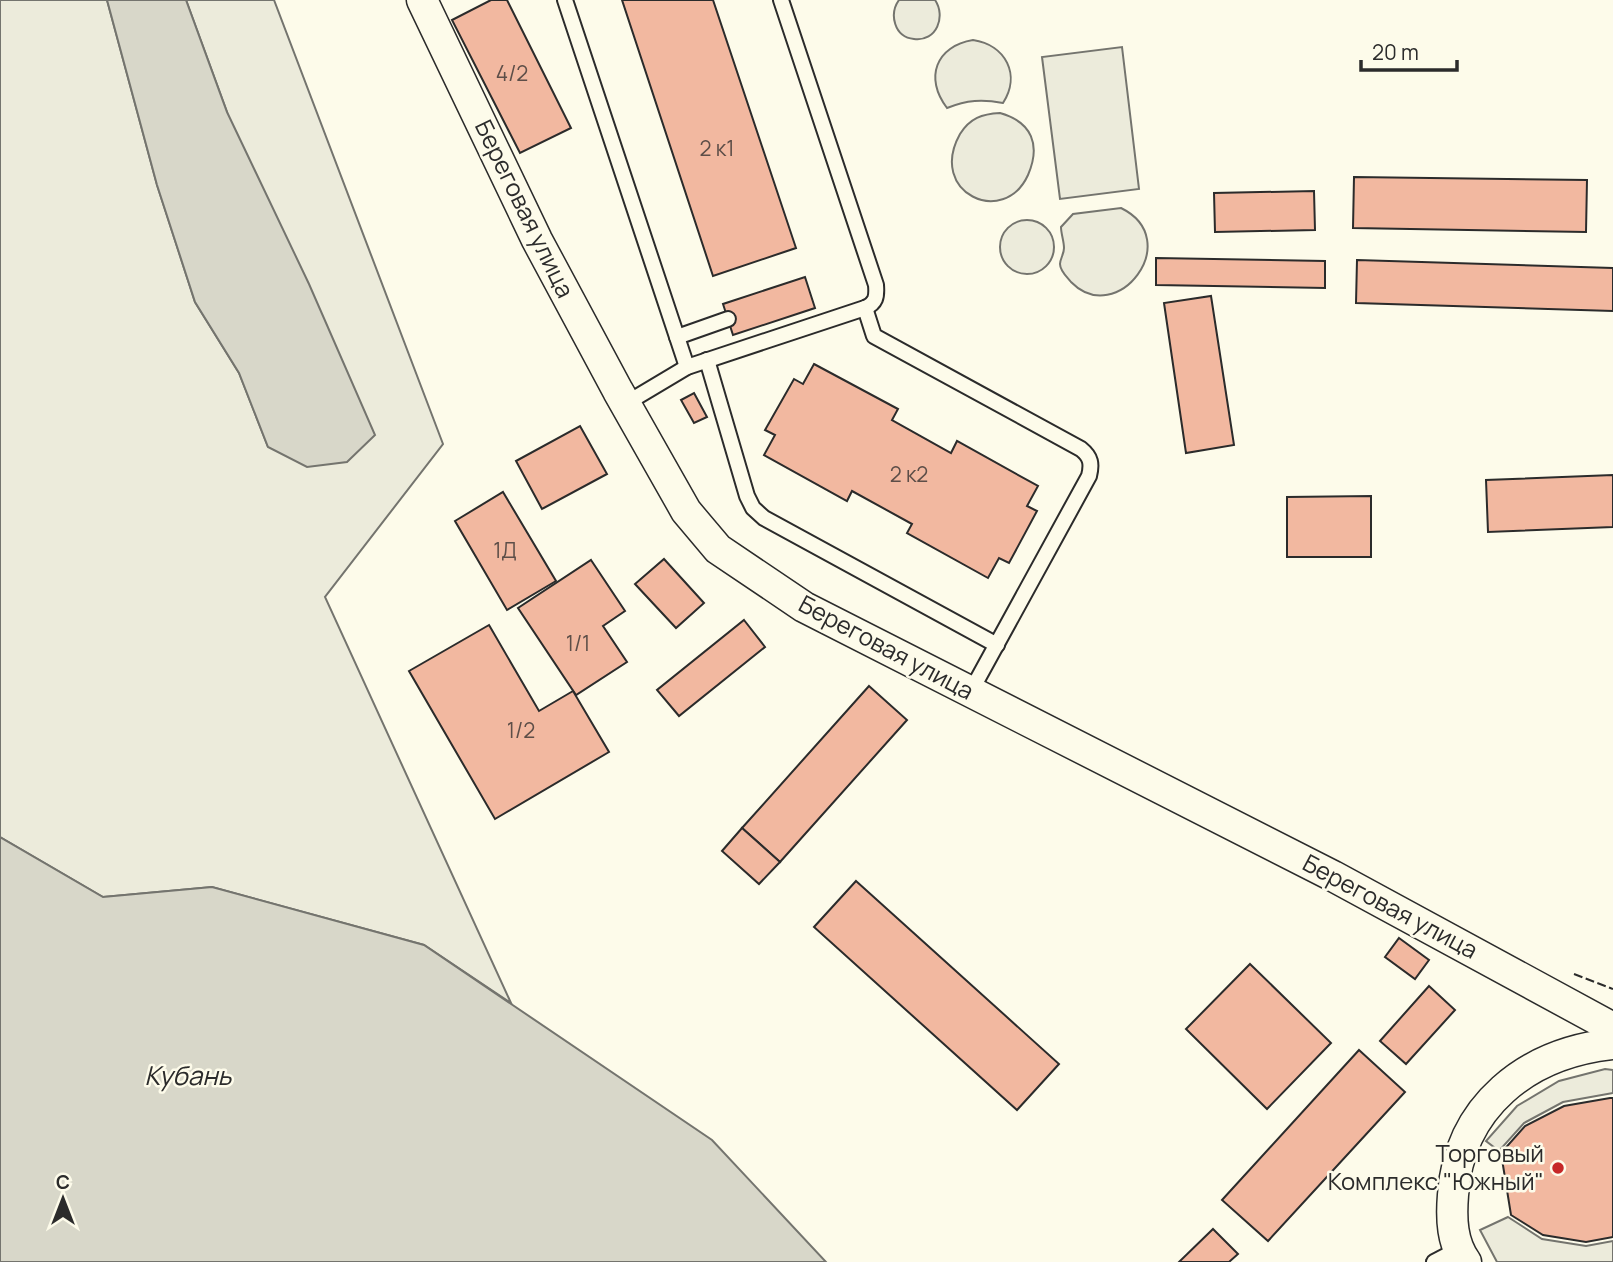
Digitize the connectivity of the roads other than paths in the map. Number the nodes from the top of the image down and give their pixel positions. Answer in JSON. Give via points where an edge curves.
{"nodes":[{"id":1,"x":422,"y":0,"type":"edge"},
{"id":2,"x":565,"y":0,"type":"edge"},
{"id":3,"x":781,"y":0,"type":"edge"},
{"id":4,"x":865,"y":308,"type":"junction"},
{"id":5,"x":728,"y":319,"type":"dead end"},
{"id":6,"x":677,"y":337,"type":"junction"},
{"id":7,"x":707,"y":360,"type":"junction"},
{"id":8,"x":687,"y":367,"type":"junction"},
{"id":9,"x":625,"y":404,"type":"junction"},
{"id":10,"x":997,"y":645,"type":"junction"},
{"id":11,"x":970,"y":693,"type":"junction"},
{"id":12,"x":1613,"y":1028,"type":"edge"},
{"id":13,"x":1613,"y":1044,"type":"edge"},
{"id":14,"x":1452,"y":1258,"type":"edge"}],
"edges":[{"from":1,"to":9,"type":"street","name":"Береговая улица","via":[[537,240]]},
{"from":2,"to":6,"type":"lane"},
{"from":3,"to":4,"type":"lane","via":[[876,285],[877,296]]},
{"from":4,"to":7,"type":"lane"},
{"from":4,"to":10,"type":"lane","via":[[874,336],[1089,456],[1089,476]]},
{"from":5,"to":6,"type":"lane"},
{"from":6,"to":8,"type":"lane"},
{"from":7,"to":8,"type":"lane"},
{"from":7,"to":10,"type":"lane","via":[[753,508]]},
{"from":8,"to":9,"type":"lane"},
{"from":9,"to":11,"type":"street","name":"Береговая улица","via":[[686,511],[718,548],[804,607]]},
{"from":10,"to":11,"type":"lane"},
{"from":11,"to":12,"type":"street","name":"Береговая улица","via":[[1333,876]]},
{"from":13,"to":14,"type":"street","via":[[1549,1059],[1507,1084],[1479,1114],[1462,1146],[1454,1176]]}]}
